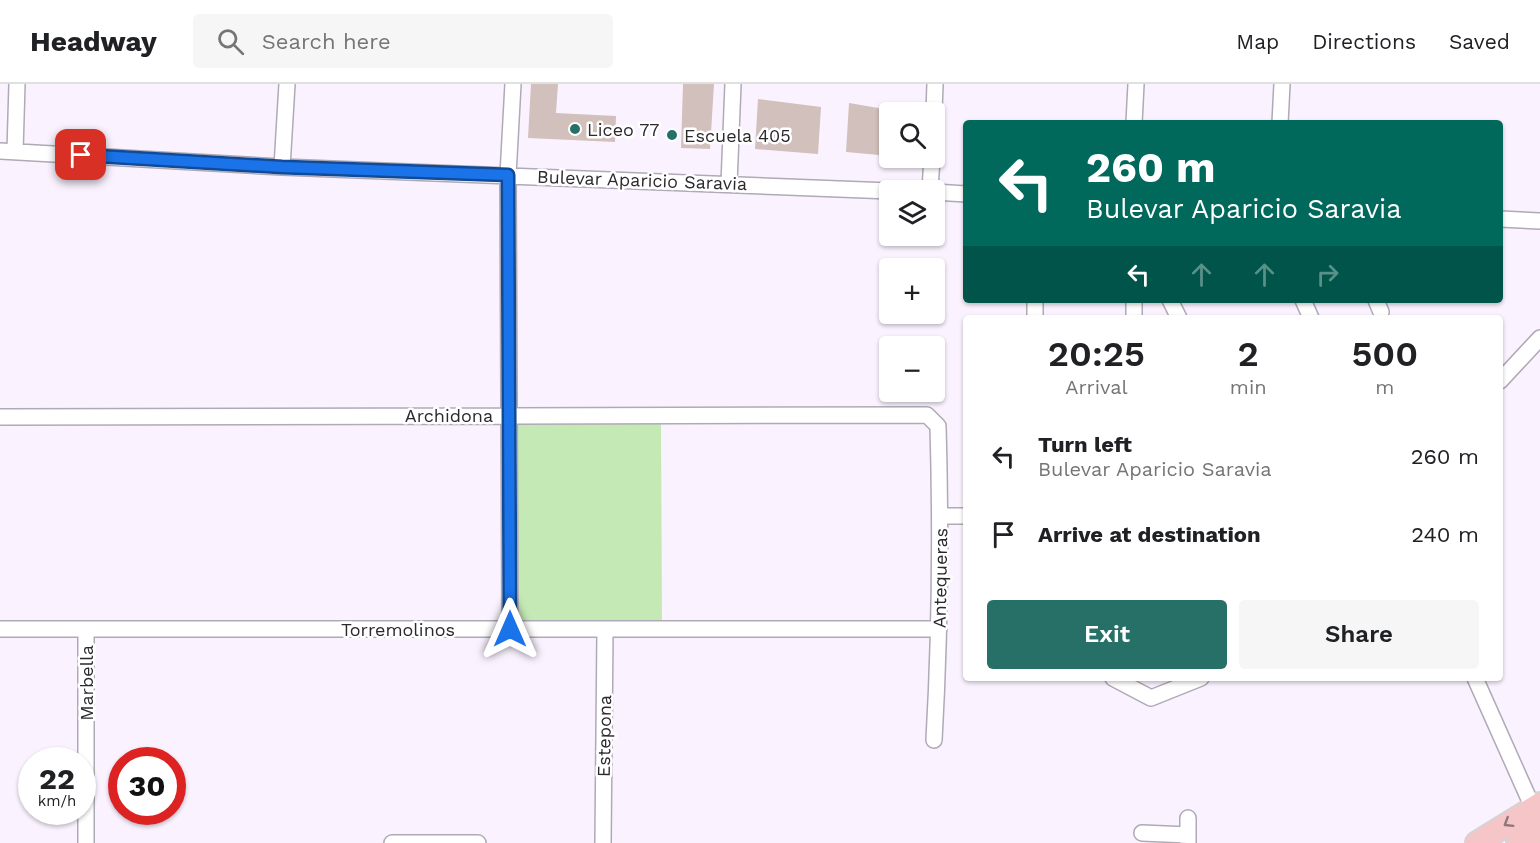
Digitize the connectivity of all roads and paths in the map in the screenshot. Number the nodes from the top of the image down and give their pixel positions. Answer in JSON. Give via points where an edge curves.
{"nodes":[{"id":1,"x":16,"y":84,"type":"edge"},
{"id":2,"x":287,"y":84,"type":"edge"},
{"id":3,"x":513,"y":84,"type":"edge"},
{"id":4,"x":733,"y":84,"type":"edge"},
{"id":5,"x":935,"y":84,"type":"edge"},
{"id":6,"x":1136,"y":84,"type":"edge"},
{"id":7,"x":1282,"y":84,"type":"edge"},
{"id":8,"x":934,"y":102,"type":"edge"},
{"id":9,"x":1134,"y":120,"type":"edge"},
{"id":10,"x":1280,"y":120,"type":"edge"},
{"id":11,"x":7,"y":151,"type":"edge"},
{"id":12,"x":282,"y":167,"type":"junction"},
{"id":13,"x":508,"y":175,"type":"junction"},
{"id":14,"x":729,"y":184,"type":"junction"},
{"id":15,"x":879,"y":190,"type":"edge"},
{"id":16,"x":945,"y":193,"type":"edge"},
{"id":17,"x":963,"y":194,"type":"edge"},
{"id":18,"x":1503,"y":219,"type":"edge"},
{"id":19,"x":1540,"y":220,"type":"edge"},
{"id":20,"x":1540,"y":338,"type":"edge"},
{"id":21,"x":1503,"y":378,"type":"edge"},
{"id":22,"x":509,"y":415,"type":"junction"},
{"id":23,"x":0,"y":417,"type":"edge"},
{"id":24,"x":932,"y":418,"type":"joint"},
{"id":25,"x":940,"y":516,"type":"junction"},
{"id":26,"x":963,"y":516,"type":"edge"},
{"id":27,"x":0,"y":629,"type":"edge"},
{"id":28,"x":510,"y":629,"type":"junction"},
{"id":29,"x":939,"y":629,"type":"junction"},
{"id":30,"x":605,"y":630,"type":"junction"},
{"id":31,"x":86,"y":631,"type":"junction"},
{"id":32,"x":1118,"y":681,"type":"edge"},
{"id":33,"x":1194,"y":681,"type":"edge"},
{"id":34,"x":1475,"y":681,"type":"edge"},
{"id":35,"x":934,"y":740,"type":"dead end"},
{"id":36,"x":1538,"y":813,"type":"edge"},
{"id":37,"x":1188,"y":818,"type":"dead end"},
{"id":38,"x":1142,"y":833,"type":"dead end"},
{"id":39,"x":1188,"y":839,"type":"edge"},
{"id":40,"x":86,"y":843,"type":"edge"},
{"id":41,"x":392,"y":843,"type":"edge"},
{"id":42,"x":478,"y":843,"type":"edge"},
{"id":43,"x":603,"y":843,"type":"edge"},
{"id":44,"x":1477,"y":843,"type":"edge"},
{"id":45,"x":1518,"y":843,"type":"edge"}],
"edges":[{"from":1,"to":11,"type":"street"},
{"from":2,"to":12,"type":"street"},
{"from":3,"to":13,"type":"street"},
{"from":4,"to":14,"type":"street"},
{"from":5,"to":8,"type":"street"},
{"from":6,"to":9,"type":"street"},
{"from":7,"to":10,"type":"street"},
{"from":11,"to":12,"type":"street","name":"Bulevar Aparicio Saravia"},
{"from":12,"to":13,"type":"street","name":"Bulevar Aparicio Saravia"},
{"from":13,"to":14,"type":"street","name":"Bulevar Aparicio Saravia"},
{"from":13,"to":22,"type":"street"},
{"from":14,"to":15,"type":"street","name":"Bulevar Aparicio Saravia"},
{"from":16,"to":17,"type":"street"},
{"from":18,"to":19,"type":"street"},
{"from":20,"to":21,"type":"street"},
{"from":22,"to":23,"type":"street","name":"Archidona"},
{"from":22,"to":24,"type":"street","name":"Archidona","via":[[920,413]]},
{"from":22,"to":28,"type":"street"},
{"from":24,"to":25,"type":"street","name":"Antequeras","via":[[938,426]]},
{"from":25,"to":26,"type":"street"},
{"from":25,"to":29,"type":"street","name":"Antequeras"},
{"from":27,"to":31,"type":"street","name":"Torremolinos"},
{"from":28,"to":30,"type":"street","name":"Torremolinos"},
{"from":28,"to":31,"type":"street","name":"Torremolinos"},
{"from":29,"to":30,"type":"street","name":"Torremolinos"},
{"from":29,"to":35,"type":"street","name":"Antequeras"},
{"from":30,"to":43,"type":"street","name":"Estepona"},
{"from":31,"to":40,"type":"street","name":"Marbella"},
{"from":32,"to":33,"type":"street","via":[[1142,696],[1156,698]]},
{"from":34,"to":36,"type":"street"},
{"from":36,"to":44,"type":"highway","one_way":true},
{"from":36,"to":45,"type":"highway"},
{"from":37,"to":39,"type":"street"},
{"from":38,"to":39,"type":"street"},
{"from":41,"to":42,"type":"street"}]}
